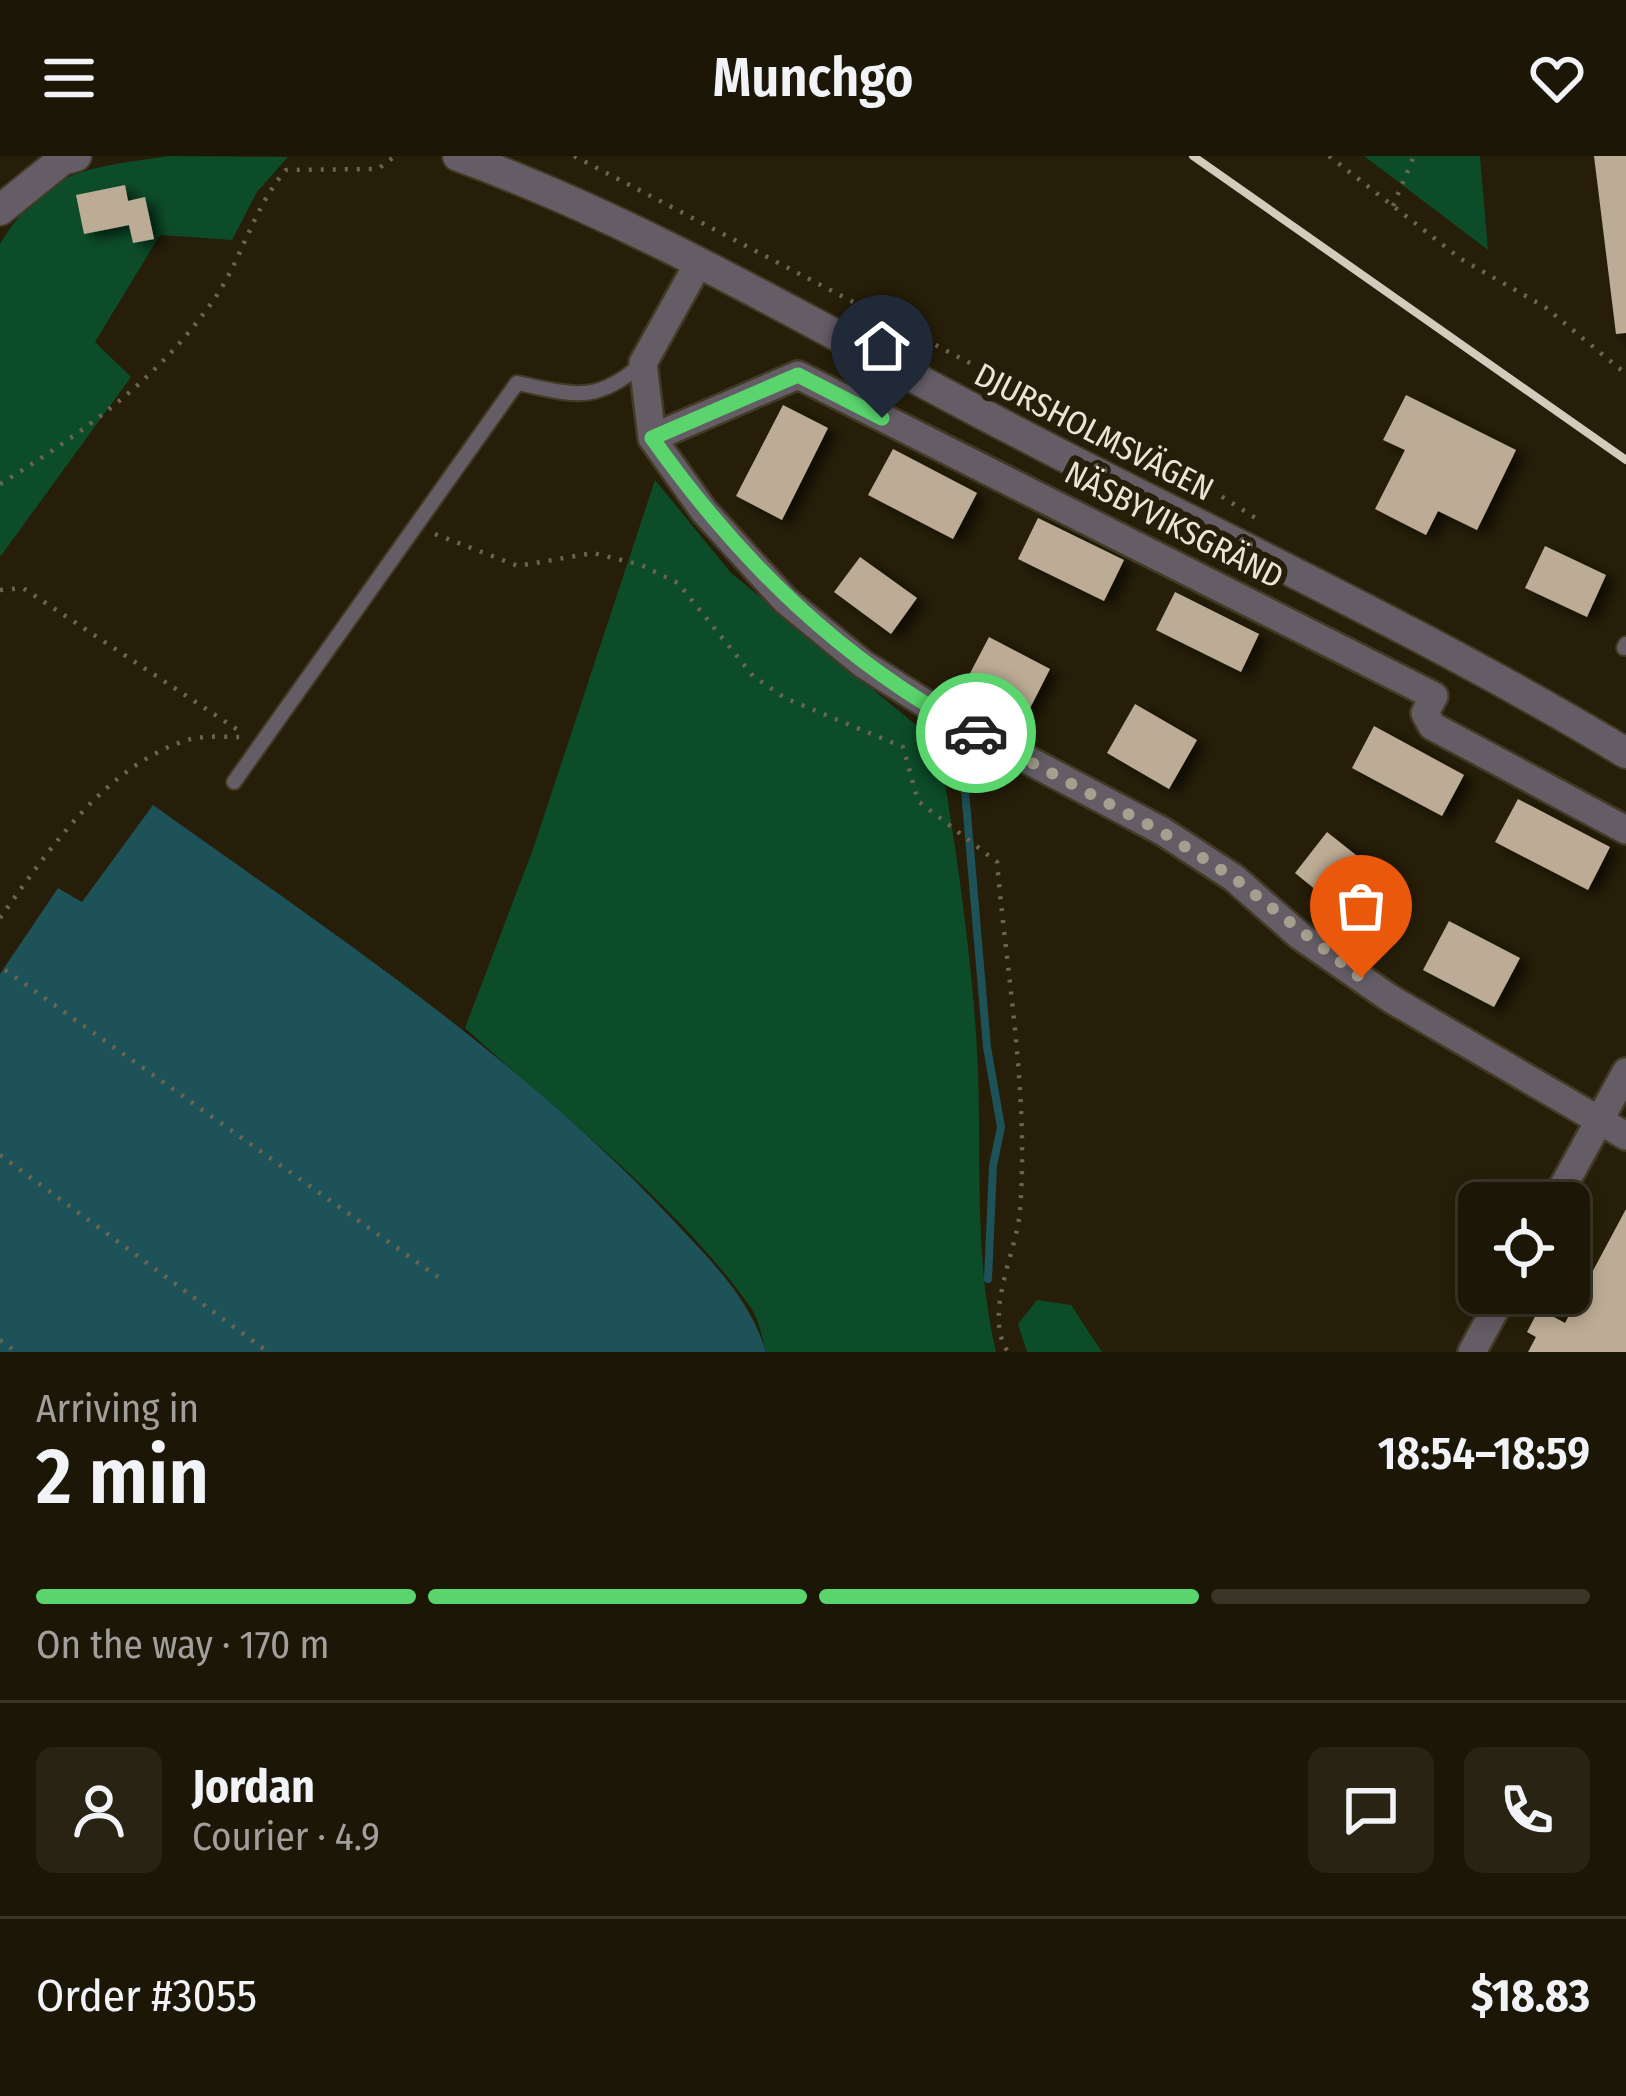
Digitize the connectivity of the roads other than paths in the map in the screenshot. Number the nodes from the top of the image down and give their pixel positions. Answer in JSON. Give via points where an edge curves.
{"nodes":[{"id":1,"x":76,"y":156,"type":"edge"},
{"id":2,"x":458,"y":156,"type":"edge"},
{"id":3,"x":0,"y":210,"type":"edge"},
{"id":4,"x":697,"y":266,"type":"junction"},
{"id":5,"x":643,"y":363,"type":"junction"},
{"id":6,"x":652,"y":438,"type":"junction"},
{"id":7,"x":1454,"y":656,"type":"junction"},
{"id":8,"x":1434,"y":696,"type":"junction"},
{"id":9,"x":1626,"y":754,"type":"edge"},
{"id":10,"x":234,"y":782,"type":"dead end"},
{"id":11,"x":1626,"y":830,"type":"edge"},
{"id":12,"x":1626,"y":1072,"type":"edge"},
{"id":13,"x":1599,"y":1121,"type":"junction"},
{"id":14,"x":1626,"y":1136,"type":"edge"},
{"id":15,"x":1566,"y":1182,"type":"edge"},
{"id":16,"x":1493,"y":1314,"type":"edge"},
{"id":17,"x":1472,"y":1352,"type":"edge"}],
"edges":[{"from":1,"to":3,"type":"street"},
{"from":2,"to":4,"type":"street","name":"DJURSHOLMSVÄGEN","via":[[526,180]]},
{"from":4,"to":5,"type":"street"},
{"from":4,"to":7,"type":"street","name":"DJURSHOLMSVÄGEN"},
{"from":5,"to":6,"type":"street"},
{"from":5,"to":10,"type":"lane","via":[[612,390],[583,394],[517,383]]},
{"from":6,"to":8,"type":"street","name":"NÄSBYVIKSGRÄND","via":[[798,375]]},
{"from":6,"to":13,"type":"street","via":[[704,511],[785,600],[863,664],[1162,832],[1391,999]]},
{"from":7,"to":8,"type":"lane"},
{"from":7,"to":9,"type":"street","name":"DJURSHOLMSVÄGEN"},
{"from":8,"to":11,"type":"street","via":[[1425,713],[1432,726]]},
{"from":12,"to":13,"type":"street"},
{"from":13,"to":14,"type":"street"},
{"from":13,"to":15,"type":"street"},
{"from":16,"to":17,"type":"street"}]}
